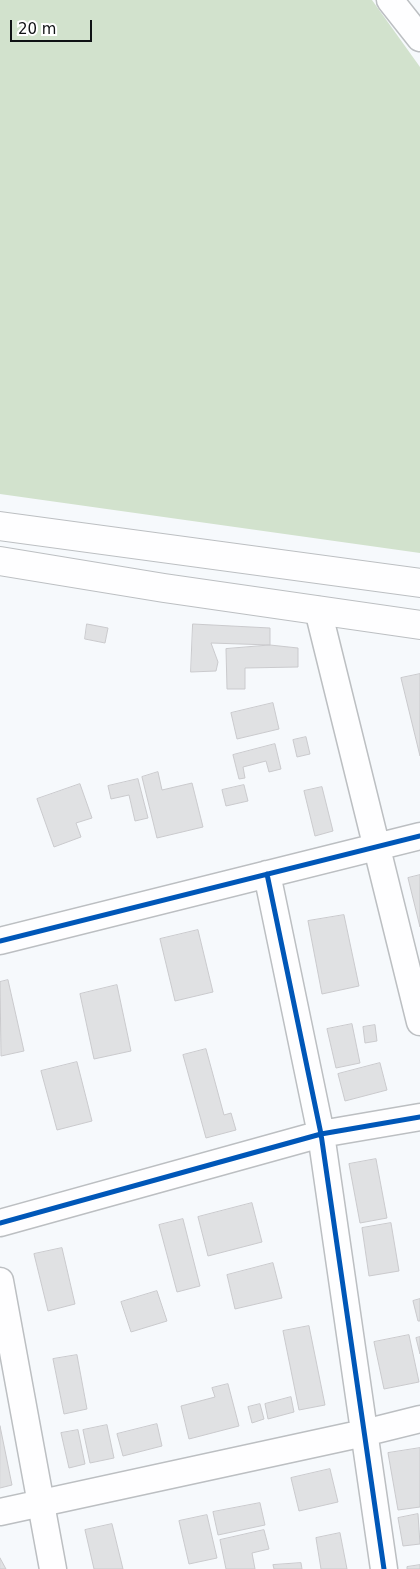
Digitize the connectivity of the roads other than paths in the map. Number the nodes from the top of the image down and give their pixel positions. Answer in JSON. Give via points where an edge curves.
{"nodes":[{"id":1,"x":390,"y":0,"type":"edge"},
{"id":2,"x":420,"y":38,"type":"edge"},
{"id":3,"x":0,"y":526,"type":"edge"},
{"id":4,"x":0,"y":561,"type":"edge"},
{"id":5,"x":420,"y":583,"type":"edge"},
{"id":6,"x":318,"y":610,"type":"junction"},
{"id":7,"x":420,"y":625,"type":"edge"},
{"id":8,"x":420,"y":836,"type":"edge"},
{"id":9,"x":376,"y":847,"type":"junction"},
{"id":10,"x":267,"y":874,"type":"junction"},
{"id":11,"x":0,"y":941,"type":"edge"},
{"id":12,"x":420,"y":1022,"type":"edge"},
{"id":13,"x":420,"y":1117,"type":"edge"},
{"id":14,"x":321,"y":1134,"type":"junction"},
{"id":15,"x":0,"y":1223,"type":"edge"},
{"id":16,"x":0,"y":1280,"type":"edge"},
{"id":17,"x":420,"y":1419,"type":"edge"},
{"id":18,"x":364,"y":1433,"type":"junction"},
{"id":19,"x":40,"y":1502,"type":"junction"},
{"id":20,"x":0,"y":1512,"type":"edge"},
{"id":21,"x":54,"y":1569,"type":"edge"},
{"id":22,"x":384,"y":1569,"type":"edge"}],
"edges":[{"from":1,"to":2,"type":"street"},
{"from":3,"to":5,"type":"main road"},
{"from":4,"to":6,"type":"main road"},
{"from":6,"to":7,"type":"main road"},
{"from":6,"to":9,"type":"street"},
{"from":8,"to":9,"type":"street"},
{"from":9,"to":10,"type":"street"},
{"from":9,"to":12,"type":"street"},
{"from":10,"to":11,"type":"street"},
{"from":10,"to":14,"type":"street"},
{"from":13,"to":14,"type":"street"},
{"from":14,"to":15,"type":"street"},
{"from":14,"to":18,"type":"street"},
{"from":16,"to":19,"type":"street"},
{"from":17,"to":18,"type":"street"},
{"from":18,"to":19,"type":"street"},
{"from":18,"to":22,"type":"street"},
{"from":19,"to":20,"type":"street"},
{"from":19,"to":21,"type":"street"}]}
